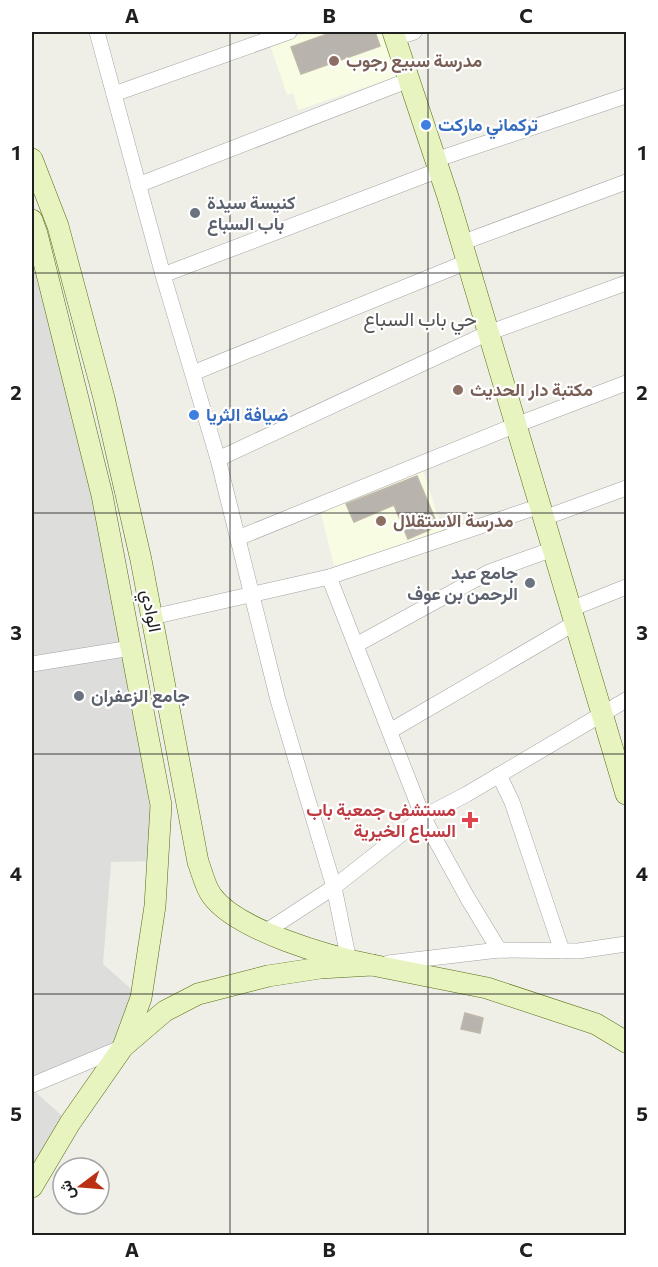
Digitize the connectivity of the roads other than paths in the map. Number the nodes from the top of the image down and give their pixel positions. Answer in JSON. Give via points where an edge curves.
{"nodes":[{"id":1,"x":97,"y":32,"type":"edge"},
{"id":2,"x":289,"y":32,"type":"edge"},
{"id":3,"x":401,"y":34,"type":"edge"},
{"id":4,"x":409,"y":80,"type":"junction"},
{"id":5,"x":114,"y":93,"type":"junction"},
{"id":6,"x":627,"y":96,"type":"edge"},
{"id":7,"x":32,"y":159,"type":"edge"},
{"id":8,"x":437,"y":165,"type":"junction"},
{"id":9,"x":627,"y":183,"type":"edge"},
{"id":10,"x":138,"y":185,"type":"junction"},
{"id":11,"x":33,"y":230,"type":"edge"},
{"id":12,"x":464,"y":252,"type":"junction"},
{"id":13,"x":163,"y":275,"type":"junction"},
{"id":14,"x":627,"y":283,"type":"edge"},
{"id":15,"x":488,"y":333,"type":"junction"},
{"id":16,"x":193,"y":373,"type":"junction"},
{"id":17,"x":627,"y":383,"type":"edge"},
{"id":18,"x":516,"y":425,"type":"junction"},
{"id":19,"x":218,"y":459,"type":"junction"},
{"id":20,"x":627,"y":488,"type":"edge"},
{"id":21,"x":542,"y":512,"type":"junction"},
{"id":22,"x":238,"y":538,"type":"junction"},
{"id":23,"x":553,"y":549,"type":"junction"},
{"id":24,"x":329,"y":576,"type":"junction"},
{"id":25,"x":627,"y":587,"type":"edge"},
{"id":26,"x":252,"y":596,"type":"junction"},
{"id":27,"x":573,"y":616,"type":"junction"},
{"id":28,"x":152,"y":617,"type":"junction"},
{"id":29,"x":356,"y":645,"type":"junction"},
{"id":30,"x":131,"y":648,"type":"junction"},
{"id":31,"x":32,"y":664,"type":"edge"},
{"id":32,"x":627,"y":700,"type":"edge"},
{"id":33,"x":603,"y":714,"type":"junction"},
{"id":34,"x":390,"y":731,"type":"junction"},
{"id":35,"x":499,"y":775,"type":"junction"},
{"id":36,"x":627,"y":794,"type":"edge"},
{"id":37,"x":423,"y":817,"type":"junction"},
{"id":38,"x":333,"y":887,"type":"junction"},
{"id":39,"x":266,"y":932,"type":"junction"},
{"id":40,"x":627,"y":944,"type":"edge"},
{"id":41,"x":499,"y":950,"type":"junction"},
{"id":42,"x":562,"y":951,"type":"junction"},
{"id":43,"x":349,"y":961,"type":"junction"},
{"id":44,"x":372,"y":965,"type":"junction"},
{"id":45,"x":627,"y":1042,"type":"edge"},
{"id":46,"x":123,"y":1047,"type":"junction"},
{"id":47,"x":32,"y":1085,"type":"edge"},
{"id":48,"x":32,"y":1187,"type":"edge"}],
"edges":[{"from":1,"to":5,"type":"street"},
{"from":2,"to":5,"type":"street"},
{"from":3,"to":4,"type":"main road"},
{"from":4,"to":8,"type":"main road"},
{"from":4,"to":10,"type":"street"},
{"from":5,"to":10,"type":"street"},
{"from":6,"to":8,"type":"street"},
{"from":7,"to":28,"type":"main road","name":"الوادي","via":[[58,226],[105,398]]},
{"from":8,"to":12,"type":"main road"},
{"from":8,"to":13,"type":"street"},
{"from":9,"to":12,"type":"street"},
{"from":10,"to":13,"type":"street"},
{"from":11,"to":30,"type":"main road","name":"الوادي","via":[[102,495]]},
{"from":12,"to":15,"type":"main road"},
{"from":12,"to":16,"type":"street"},
{"from":13,"to":16,"type":"street"},
{"from":14,"to":15,"type":"street"},
{"from":15,"to":18,"type":"main road"},
{"from":15,"to":19,"type":"street"},
{"from":16,"to":19,"type":"street"},
{"from":17,"to":18,"type":"street"},
{"from":18,"to":21,"type":"main road"},
{"from":18,"to":22,"type":"street"},
{"from":19,"to":22,"type":"street"},
{"from":20,"to":21,"type":"street"},
{"from":21,"to":23,"type":"main road"},
{"from":21,"to":24,"type":"street"},
{"from":22,"to":26,"type":"street"},
{"from":23,"to":27,"type":"main road"},
{"from":23,"to":29,"type":"street","via":[[489,572]]},
{"from":24,"to":26,"type":"street"},
{"from":24,"to":29,"type":"street"},
{"from":25,"to":27,"type":"street"},
{"from":26,"to":28,"type":"street"},
{"from":26,"to":38,"type":"street"},
{"from":27,"to":33,"type":"main road"},
{"from":27,"to":34,"type":"street"},
{"from":28,"to":39,"type":"main road","name":"الوادي","via":[[198,862],[211,895],[226,910]]},
{"from":29,"to":34,"type":"street"},
{"from":30,"to":31,"type":"street"},
{"from":30,"to":46,"type":"main road","name":"الوادي","via":[[160,806],[155,906],[141,998]]},
{"from":32,"to":33,"type":"street"},
{"from":33,"to":35,"type":"street"},
{"from":33,"to":36,"type":"main road"},
{"from":34,"to":37,"type":"street"},
{"from":35,"to":37,"type":"street"},
{"from":35,"to":42,"type":"street","via":[[512,802]]},
{"from":37,"to":38,"type":"street"},
{"from":37,"to":41,"type":"street"},
{"from":38,"to":39,"type":"street"},
{"from":38,"to":43,"type":"street"},
{"from":39,"to":43,"type":"main road","name":"الوادي"},
{"from":40,"to":42,"type":"street"},
{"from":41,"to":42,"type":"street"},
{"from":41,"to":44,"type":"street"},
{"from":43,"to":44,"type":"main road","name":"الوادي"},
{"from":44,"to":45,"type":"main road","via":[[487,988],[596,1024]]},
{"from":44,"to":46,"type":"main road","via":[[268,976],[198,994],[165,1011]]},
{"from":46,"to":47,"type":"street"},
{"from":46,"to":48,"type":"main road","via":[[70,1123]]}]}
